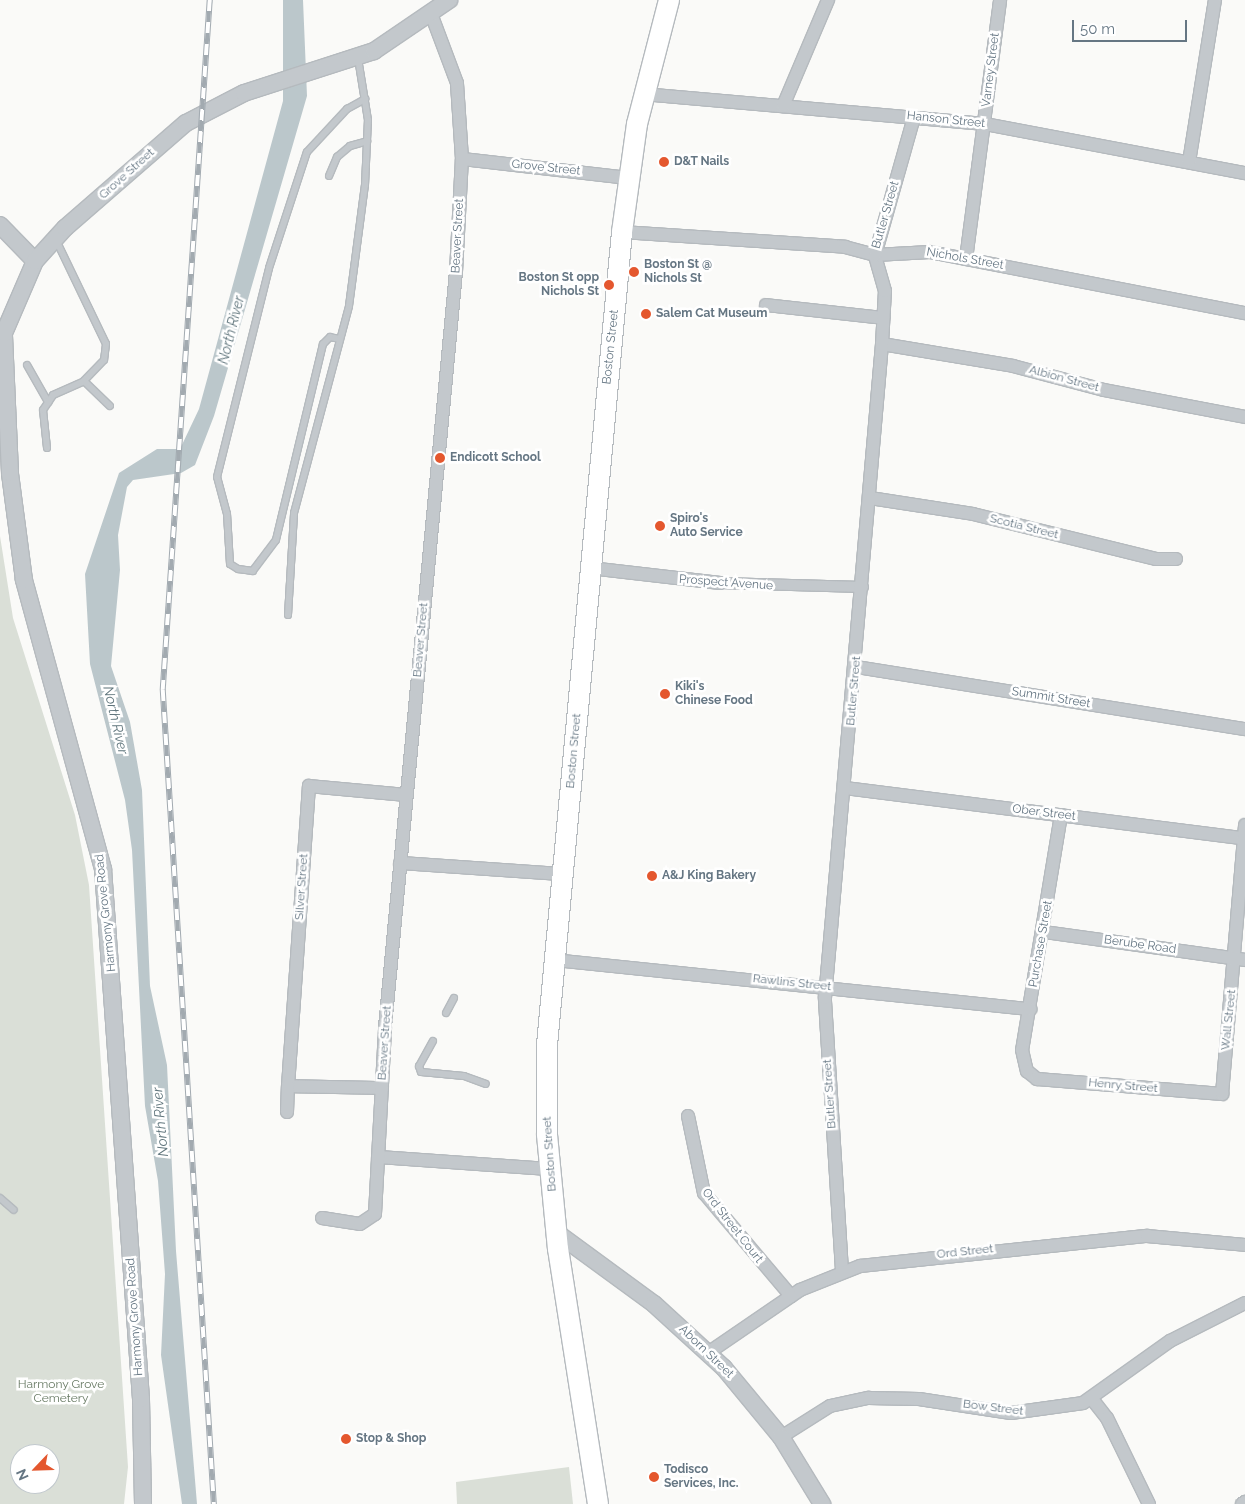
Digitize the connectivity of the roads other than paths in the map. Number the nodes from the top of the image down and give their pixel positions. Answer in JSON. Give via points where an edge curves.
{"nodes":[{"id":1,"x":449,"y":0,"type":"edge"},
{"id":2,"x":669,"y":0,"type":"edge"},
{"id":3,"x":828,"y":0,"type":"edge"},
{"id":4,"x":1000,"y":0,"type":"edge"},
{"id":5,"x":1215,"y":0,"type":"edge"},
{"id":6,"x":431,"y":14,"type":"junction"},
{"id":7,"x":358,"y":58,"type":"junction"},
{"id":8,"x":644,"y":94,"type":"junction"},
{"id":9,"x":365,"y":99,"type":"junction"},
{"id":10,"x":783,"y":106,"type":"junction"},
{"id":11,"x":914,"y":117,"type":"junction"},
{"id":12,"x":985,"y":124,"type":"junction"},
{"id":13,"x":367,"y":141,"type":"junction"},
{"id":14,"x":462,"y":159,"type":"junction"},
{"id":15,"x":1189,"y":162,"type":"junction"},
{"id":16,"x":1245,"y":173,"type":"edge"},
{"id":17,"x":329,"y":176,"type":"dead end"},
{"id":18,"x":629,"y":178,"type":"junction"},
{"id":19,"x":0,"y":225,"type":"edge"},
{"id":20,"x":622,"y":232,"type":"junction"},
{"id":21,"x":56,"y":239,"type":"junction"},
{"id":22,"x":874,"y":255,"type":"junction"},
{"id":23,"x":966,"y":258,"type":"junction"},
{"id":24,"x":35,"y":261,"type":"junction"},
{"id":25,"x":766,"y":305,"type":"dead end"},
{"id":26,"x":1245,"y":312,"type":"edge"},
{"id":27,"x":884,"y":318,"type":"junction"},
{"id":28,"x":2,"y":334,"type":"edge"},
{"id":29,"x":340,"y":339,"type":"junction"},
{"id":30,"x":882,"y":344,"type":"junction"},
{"id":31,"x":27,"y":365,"type":"dead end"},
{"id":32,"x":84,"y":381,"type":"junction"},
{"id":33,"x":48,"y":402,"type":"junction"},
{"id":34,"x":110,"y":406,"type":"dead end"},
{"id":35,"x":1245,"y":417,"type":"edge"},
{"id":36,"x":47,"y":448,"type":"dead end"},
{"id":37,"x":870,"y":498,"type":"junction"},
{"id":38,"x":1176,"y":559,"type":"dead end"},
{"id":39,"x":590,"y":568,"type":"junction"},
{"id":40,"x":720,"y":583,"type":"joint"},
{"id":41,"x":863,"y":588,"type":"junction"},
{"id":42,"x":288,"y":615,"type":"dead end"},
{"id":43,"x":857,"y":668,"type":"junction"},
{"id":44,"x":1245,"y":729,"type":"edge"},
{"id":45,"x":845,"y":788,"type":"junction"},
{"id":46,"x":406,"y":795,"type":"junction"},
{"id":47,"x":1061,"y":814,"type":"junction"},
{"id":48,"x":1244,"y":839,"type":"edge"},
{"id":49,"x":400,"y":862,"type":"junction"},
{"id":50,"x":562,"y":874,"type":"junction"},
{"id":51,"x":1044,"y":932,"type":"junction"},
{"id":52,"x":554,"y":960,"type":"junction"},
{"id":53,"x":1240,"y":960,"type":"edge"},
{"id":54,"x":826,"y":986,"type":"junction"},
{"id":55,"x":454,"y":998,"type":"dead end"},
{"id":56,"x":1030,"y":1009,"type":"junction"},
{"id":57,"x":446,"y":1012,"type":"dead end"},
{"id":58,"x":433,"y":1040,"type":"dead end"},
{"id":59,"x":1028,"y":1072,"type":"joint"},
{"id":60,"x":486,"y":1084,"type":"dead end"},
{"id":61,"x":288,"y":1086,"type":"junction"},
{"id":62,"x":382,"y":1088,"type":"junction"},
{"id":63,"x":1222,"y":1094,"type":"joint"},
{"id":64,"x":287,"y":1112,"type":"dead end"},
{"id":65,"x":688,"y":1116,"type":"dead end"},
{"id":66,"x":378,"y":1157,"type":"junction"},
{"id":67,"x":550,"y":1168,"type":"junction"},
{"id":68,"x":0,"y":1198,"type":"edge"},
{"id":69,"x":14,"y":1210,"type":"dead end"},
{"id":70,"x":322,"y":1218,"type":"dead end"},
{"id":71,"x":557,"y":1233,"type":"junction"},
{"id":72,"x":1245,"y":1245,"type":"edge"},
{"id":73,"x":842,"y":1271,"type":"junction"},
{"id":74,"x":791,"y":1296,"type":"junction"},
{"id":75,"x":1245,"y":1303,"type":"edge"},
{"id":76,"x":708,"y":1353,"type":"junction"},
{"id":77,"x":1092,"y":1399,"type":"junction"},
{"id":78,"x":781,"y":1437,"type":"junction"},
{"id":79,"x":143,"y":1504,"type":"edge"},
{"id":80,"x":598,"y":1504,"type":"edge"},
{"id":81,"x":822,"y":1504,"type":"edge"},
{"id":82,"x":1149,"y":1504,"type":"edge"}],
"edges":[{"from":1,"to":6,"type":"street","name":"Grove Street"},
{"from":2,"to":8,"type":"main road","name":"Boston Street"},
{"from":3,"to":10,"type":"street"},
{"from":4,"to":12,"type":"street","name":"Varney Street"},
{"from":5,"to":15,"type":"street"},
{"from":6,"to":7,"type":"street","name":"Grove Street"},
{"from":6,"to":14,"type":"street","name":"Beaver Street","via":[[457,83]]},
{"from":7,"to":9,"type":"lane"},
{"from":7,"to":21,"type":"street","name":"Grove Street","via":[[266,86],[186,123]]},
{"from":8,"to":10,"type":"street","name":"Hanson Street"},
{"from":8,"to":18,"type":"main road","name":"Boston Street"},
{"from":9,"to":13,"type":"lane"},
{"from":9,"to":29,"type":"lane","via":[[347,109],[307,152],[269,268],[217,477],[227,514],[230,564],[238,569],[253,571],[276,540],[322,344],[330,337]]},
{"from":10,"to":11,"type":"street","name":"Hanson Street"},
{"from":11,"to":12,"type":"street","name":"Hanson Street"},
{"from":11,"to":22,"type":"street","name":"Butler Street"},
{"from":12,"to":15,"type":"street","name":"Hanson Street"},
{"from":12,"to":23,"type":"street","name":"Varney Street"},
{"from":13,"to":17,"type":"lane","via":[[337,157]]},
{"from":13,"to":29,"type":"lane","via":[[352,287]]},
{"from":14,"to":18,"type":"street","name":"Grove Street"},
{"from":14,"to":46,"type":"street","name":"Beaver Street","via":[[458,245]]},
{"from":15,"to":16,"type":"street","name":"Hanson Street"},
{"from":18,"to":20,"type":"main road","name":"Boston Street"},
{"from":19,"to":24,"type":"street"},
{"from":20,"to":22,"type":"street","name":"Nichols Street","via":[[845,247]]},
{"from":20,"to":39,"type":"main road","name":"Boston Street"},
{"from":21,"to":24,"type":"street","name":"Grove Street"},
{"from":21,"to":32,"type":"lane","via":[[106,344],[104,360]]},
{"from":22,"to":23,"type":"street","name":"Nichols Street","via":[[930,252]]},
{"from":22,"to":27,"type":"street","name":"Butler Street","via":[[885,291]]},
{"from":23,"to":26,"type":"street","name":"Nichols Street"},
{"from":24,"to":28,"type":"street","name":"Grove Street"},
{"from":25,"to":27,"type":"street"},
{"from":27,"to":30,"type":"street","name":"Butler Street"},
{"from":28,"to":79,"type":"street","name":"Harmony Grove Road","via":[[10,473],[20,560],[38,645],[86,795],[103,869],[141,1399]]},
{"from":29,"to":42,"type":"lane","via":[[294,514]]},
{"from":30,"to":35,"type":"street","name":"Albion Street","via":[[1013,366],[1104,390]]},
{"from":30,"to":37,"type":"street","name":"Butler Street"},
{"from":31,"to":33,"type":"lane"},
{"from":32,"to":33,"type":"lane"},
{"from":32,"to":34,"type":"lane"},
{"from":33,"to":36,"type":"lane","via":[[43,410]]},
{"from":37,"to":38,"type":"street","name":"Scotia Street","via":[[973,514],[1156,559]]},
{"from":37,"to":41,"type":"street","name":"Butler Street"},
{"from":39,"to":40,"type":"street","name":"Prospect Avenue"},
{"from":39,"to":50,"type":"main road","name":"Boston Street"},
{"from":40,"to":41,"type":"street","name":"Prospect Avenue"},
{"from":41,"to":43,"type":"street","name":"Butler Street"},
{"from":43,"to":44,"type":"street","name":"Summit Street"},
{"from":43,"to":45,"type":"street","name":"Butler Street"},
{"from":45,"to":47,"type":"street","name":"Ober Street"},
{"from":45,"to":54,"type":"street","name":"Butler Street"},
{"from":46,"to":49,"type":"street","name":"Beaver Street"},
{"from":46,"to":61,"type":"street","name":"Silver Street","via":[[309,786]]},
{"from":47,"to":48,"type":"street","name":"Ober Street"},
{"from":47,"to":51,"type":"street","name":"Purchase Street"},
{"from":48,"to":53,"type":"street","name":"Wall Street"},
{"from":49,"to":50,"type":"street"},
{"from":49,"to":62,"type":"street","name":"Beaver Street"},
{"from":50,"to":52,"type":"main road","name":"Boston Street"},
{"from":51,"to":53,"type":"street","name":"Berube Road"},
{"from":51,"to":56,"type":"street","name":"Purchase Street"},
{"from":52,"to":54,"type":"street","name":"Rawlins Street"},
{"from":52,"to":67,"type":"main road","name":"Boston Street","via":[[546,1065]]},
{"from":53,"to":63,"type":"street","name":"Wall Street"},
{"from":54,"to":56,"type":"street","name":"Rawlins Street"},
{"from":54,"to":73,"type":"street","name":"Butler Street"},
{"from":55,"to":57,"type":"lane"},
{"from":56,"to":59,"type":"street","name":"Purchase Street","via":[[1022,1050]]},
{"from":58,"to":60,"type":"lane","via":[[419,1066],[421,1072],[464,1076]]},
{"from":59,"to":63,"type":"street","name":"Henry Street","via":[[1038,1079]]},
{"from":61,"to":62,"type":"street"},
{"from":61,"to":64,"type":"street","name":"Silver Street"},
{"from":62,"to":66,"type":"street","name":"Beaver Street"},
{"from":65,"to":74,"type":"street","name":"Ord Street Court","via":[[704,1193]]},
{"from":66,"to":67,"type":"street"},
{"from":66,"to":70,"type":"street","name":"Beaver Street","via":[[375,1214],[360,1224]]},
{"from":67,"to":71,"type":"main road","name":"Boston Street"},
{"from":68,"to":69,"type":"lane"},
{"from":71,"to":76,"type":"street","name":"Aborn Street","via":[[654,1304]]},
{"from":71,"to":80,"type":"main road","name":"Boston Street"},
{"from":72,"to":73,"type":"street","name":"Ord Street","via":[[1147,1236],[1113,1238],[913,1258]]},
{"from":73,"to":74,"type":"street","name":"Ord Street"},
{"from":74,"to":76,"type":"street","name":"Ord Street"},
{"from":75,"to":77,"type":"street","name":"Bow Street","via":[[1170,1340]]},
{"from":76,"to":78,"type":"street","name":"Aborn Street"},
{"from":77,"to":78,"type":"street","name":"Bow Street","via":[[1026,1413],[918,1399],[869,1398],[830,1406]]},
{"from":77,"to":82,"type":"street","via":[[1107,1418]]},
{"from":78,"to":81,"type":"street","name":"Aborn Street"}]}
